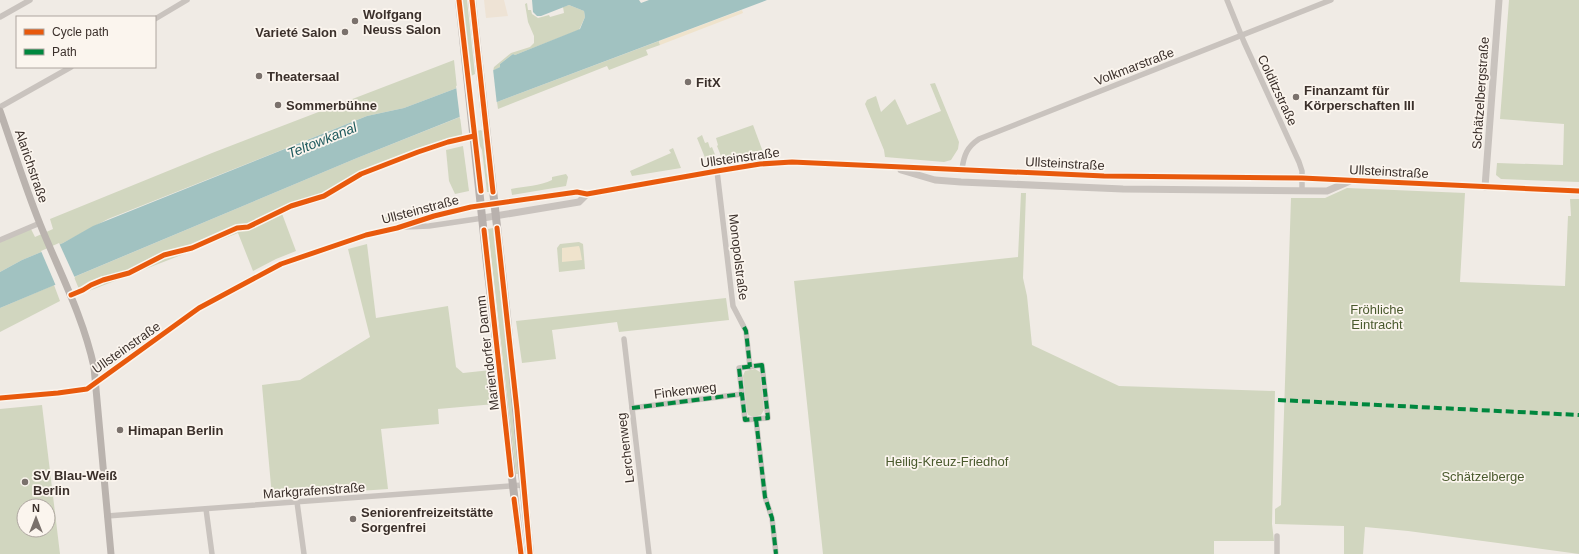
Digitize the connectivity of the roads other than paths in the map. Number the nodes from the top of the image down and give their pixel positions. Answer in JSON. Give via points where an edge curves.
{"nodes":[{"id":1,"x":30,"y":0,"type":"edge"},
{"id":2,"x":187,"y":0,"type":"edge"},
{"id":3,"x":459,"y":0,"type":"edge"},
{"id":4,"x":472,"y":0,"type":"edge"},
{"id":5,"x":1227,"y":0,"type":"edge"},
{"id":6,"x":1331,"y":0,"type":"edge"},
{"id":7,"x":1499,"y":0,"type":"edge"},
{"id":8,"x":0,"y":17,"type":"edge"},
{"id":9,"x":156,"y":18,"type":"edge"},
{"id":10,"x":1241,"y":35,"type":"junction"},
{"id":11,"x":69,"y":68,"type":"edge"},
{"id":12,"x":0,"y":107,"type":"edge"},
{"id":13,"x":0,"y":111,"type":"edge"},
{"id":14,"x":893,"y":167,"type":"junction"},
{"id":15,"x":962,"y":169,"type":"junction"},
{"id":16,"x":717,"y":171,"type":"junction"},
{"id":17,"x":1040,"y":173,"type":"junction"},
{"id":18,"x":1270,"y":177,"type":"junction"},
{"id":19,"x":1302,"y":178,"type":"junction"},
{"id":20,"x":1352,"y":180,"type":"junction"},
{"id":21,"x":961,"y":182,"type":"junction"},
{"id":22,"x":1040,"y":186,"type":"junction"},
{"id":23,"x":1485,"y":187,"type":"junction"},
{"id":24,"x":1270,"y":190,"type":"junction"},
{"id":25,"x":1302,"y":190,"type":"junction"},
{"id":26,"x":1579,"y":191,"type":"edge"},
{"id":27,"x":587,"y":194,"type":"junction"},
{"id":28,"x":494,"y":204,"type":"junction"},
{"id":29,"x":482,"y":205,"type":"junction"},
{"id":30,"x":496,"y":216,"type":"junction"},
{"id":31,"x":483,"y":218,"type":"junction"},
{"id":32,"x":41,"y":226,"type":"junction"},
{"id":33,"x":397,"y":228,"type":"junction"},
{"id":34,"x":0,"y":240,"type":"edge"},
{"id":35,"x":624,"y":340,"type":"dead end"},
{"id":36,"x":750,"y":366,"type":"junction"},
{"id":37,"x":95,"y":382,"type":"junction"},
{"id":38,"x":742,"y":394,"type":"junction"},
{"id":39,"x":0,"y":398,"type":"edge"},
{"id":40,"x":632,"y":408,"type":"junction"},
{"id":41,"x":756,"y":419,"type":"junction"},
{"id":42,"x":523,"y":485,"type":"junction"},
{"id":43,"x":513,"y":486,"type":"junction"},
{"id":44,"x":297,"y":502,"type":"junction"},
{"id":45,"x":206,"y":509,"type":"junction"},
{"id":46,"x":107,"y":516,"type":"junction"},
{"id":47,"x":1277,"y":536,"type":"dead end"},
{"id":48,"x":110,"y":554,"type":"edge"},
{"id":49,"x":212,"y":554,"type":"edge"},
{"id":50,"x":304,"y":554,"type":"edge"},
{"id":51,"x":521,"y":554,"type":"edge"},
{"id":52,"x":530,"y":554,"type":"edge"},
{"id":53,"x":649,"y":554,"type":"edge"},
{"id":54,"x":776,"y":554,"type":"edge"},
{"id":55,"x":1277,"y":554,"type":"edge"}],
"edges":[{"from":1,"to":8,"type":"street"},
{"from":2,"to":9,"type":"street"},
{"from":3,"to":29,"type":"main road","name":"Mariendorfer Damm"},
{"from":4,"to":28,"type":"main road","name":"Mariendorfer Damm"},
{"from":5,"to":10,"type":"street","name":"Colditzstraße"},
{"from":6,"to":10,"type":"street","name":"Volkmarstraße"},
{"from":7,"to":23,"type":"street","name":"Schätzelbergstraße"},
{"from":10,"to":15,"type":"street","name":"Volkmarstraße","via":[[979,139],[965,154]]},
{"from":10,"to":19,"type":"street","name":"Colditzstraße","via":[[1300,162]]},
{"from":11,"to":12,"type":"street"},
{"from":13,"to":32,"type":"main road","name":"Alarichstraße"},
{"from":14,"to":15,"type":"street","name":"Ullsteinstraße"},
{"from":14,"to":16,"type":"street","name":"Ullsteinstraße","via":[[788,162]]},
{"from":14,"to":21,"type":"street","name":"Ullsteinstraße","via":[[935,180]]},
{"from":15,"to":17,"type":"street","name":"Ullsteinstraße"},
{"from":15,"to":21,"type":"street"},
{"from":16,"to":27,"type":"street","name":"Ullsteinstraße"},
{"from":16,"to":36,"type":"street","name":"Monopolstraße","via":[[733,306],[746,331]]},
{"from":17,"to":18,"type":"street","name":"Ullsteinstraße"},
{"from":17,"to":22,"type":"street","name":"Ullsteinstraße"},
{"from":18,"to":19,"type":"street","name":"Ullsteinstraße"},
{"from":18,"to":24,"type":"street"},
{"from":19,"to":20,"type":"street","name":"Ullsteinstraße"},
{"from":19,"to":25,"type":"street","name":"Colditzstraße"},
{"from":20,"to":23,"type":"street","name":"Ullsteinstraße"},
{"from":20,"to":25,"type":"street","name":"Ullsteinstraße","via":[[1327,191]]},
{"from":21,"to":22,"type":"street","name":"Ullsteinstraße"},
{"from":22,"to":24,"type":"street","name":"Ullsteinstraße","via":[[1134,190]]},
{"from":23,"to":26,"type":"street","name":"Ullsteinstraße"},
{"from":24,"to":25,"type":"street","name":"Ullsteinstraße"},
{"from":27,"to":28,"type":"street","name":"Ullsteinstraße","via":[[577,192]]},
{"from":27,"to":30,"type":"street","name":"Ullsteinstraße","via":[[579,202]]},
{"from":28,"to":29,"type":"street","name":"Ullsteinstraße"},
{"from":28,"to":30,"type":"main road","name":"Mariendorfer Damm"},
{"from":29,"to":31,"type":"main road","name":"Mariendorfer Damm"},
{"from":29,"to":33,"type":"street","name":"Ullsteinstraße"},
{"from":30,"to":31,"type":"street","name":"Ullsteinstraße"},
{"from":30,"to":42,"type":"main road","name":"Mariendorfer Damm"},
{"from":31,"to":33,"type":"street","name":"Ullsteinstraße"},
{"from":31,"to":43,"type":"main road","name":"Mariendorfer Damm"},
{"from":32,"to":34,"type":"street"},
{"from":32,"to":37,"type":"main road","name":"Alarichstraße","via":[[70,293],[90,350]]},
{"from":33,"to":37,"type":"street","name":"Ullsteinstraße","via":[[366,235],[281,264],[199,308]]},
{"from":35,"to":40,"type":"street","name":"Lerchenweg"},
{"from":36,"to":38,"type":"street","via":[[739,368]]},
{"from":36,"to":41,"type":"street","via":[[762,365],[768,418]]},
{"from":37,"to":39,"type":"street","name":"Ullsteinstraße","via":[[83,390]]},
{"from":37,"to":46,"type":"main road","name":"Alarichstraße"},
{"from":38,"to":40,"type":"street","name":"Finkenweg"},
{"from":38,"to":41,"type":"street","via":[[745,420]]},
{"from":40,"to":53,"type":"street","name":"Lerchenweg"},
{"from":41,"to":54,"type":"street","via":[[765,497],[772,518]]},
{"from":42,"to":43,"type":"street","name":"Markgrafenstraße"},
{"from":42,"to":52,"type":"main road","name":"Mariendorfer Damm"},
{"from":43,"to":44,"type":"street","name":"Markgrafenstraße"},
{"from":43,"to":51,"type":"main road","name":"Mariendorfer Damm"},
{"from":44,"to":45,"type":"street","name":"Markgrafenstraße"},
{"from":44,"to":50,"type":"street"},
{"from":45,"to":46,"type":"street","name":"Markgrafenstraße"},
{"from":45,"to":49,"type":"street"},
{"from":46,"to":48,"type":"main road","name":"Alarichstraße"},
{"from":47,"to":55,"type":"street"}]}
